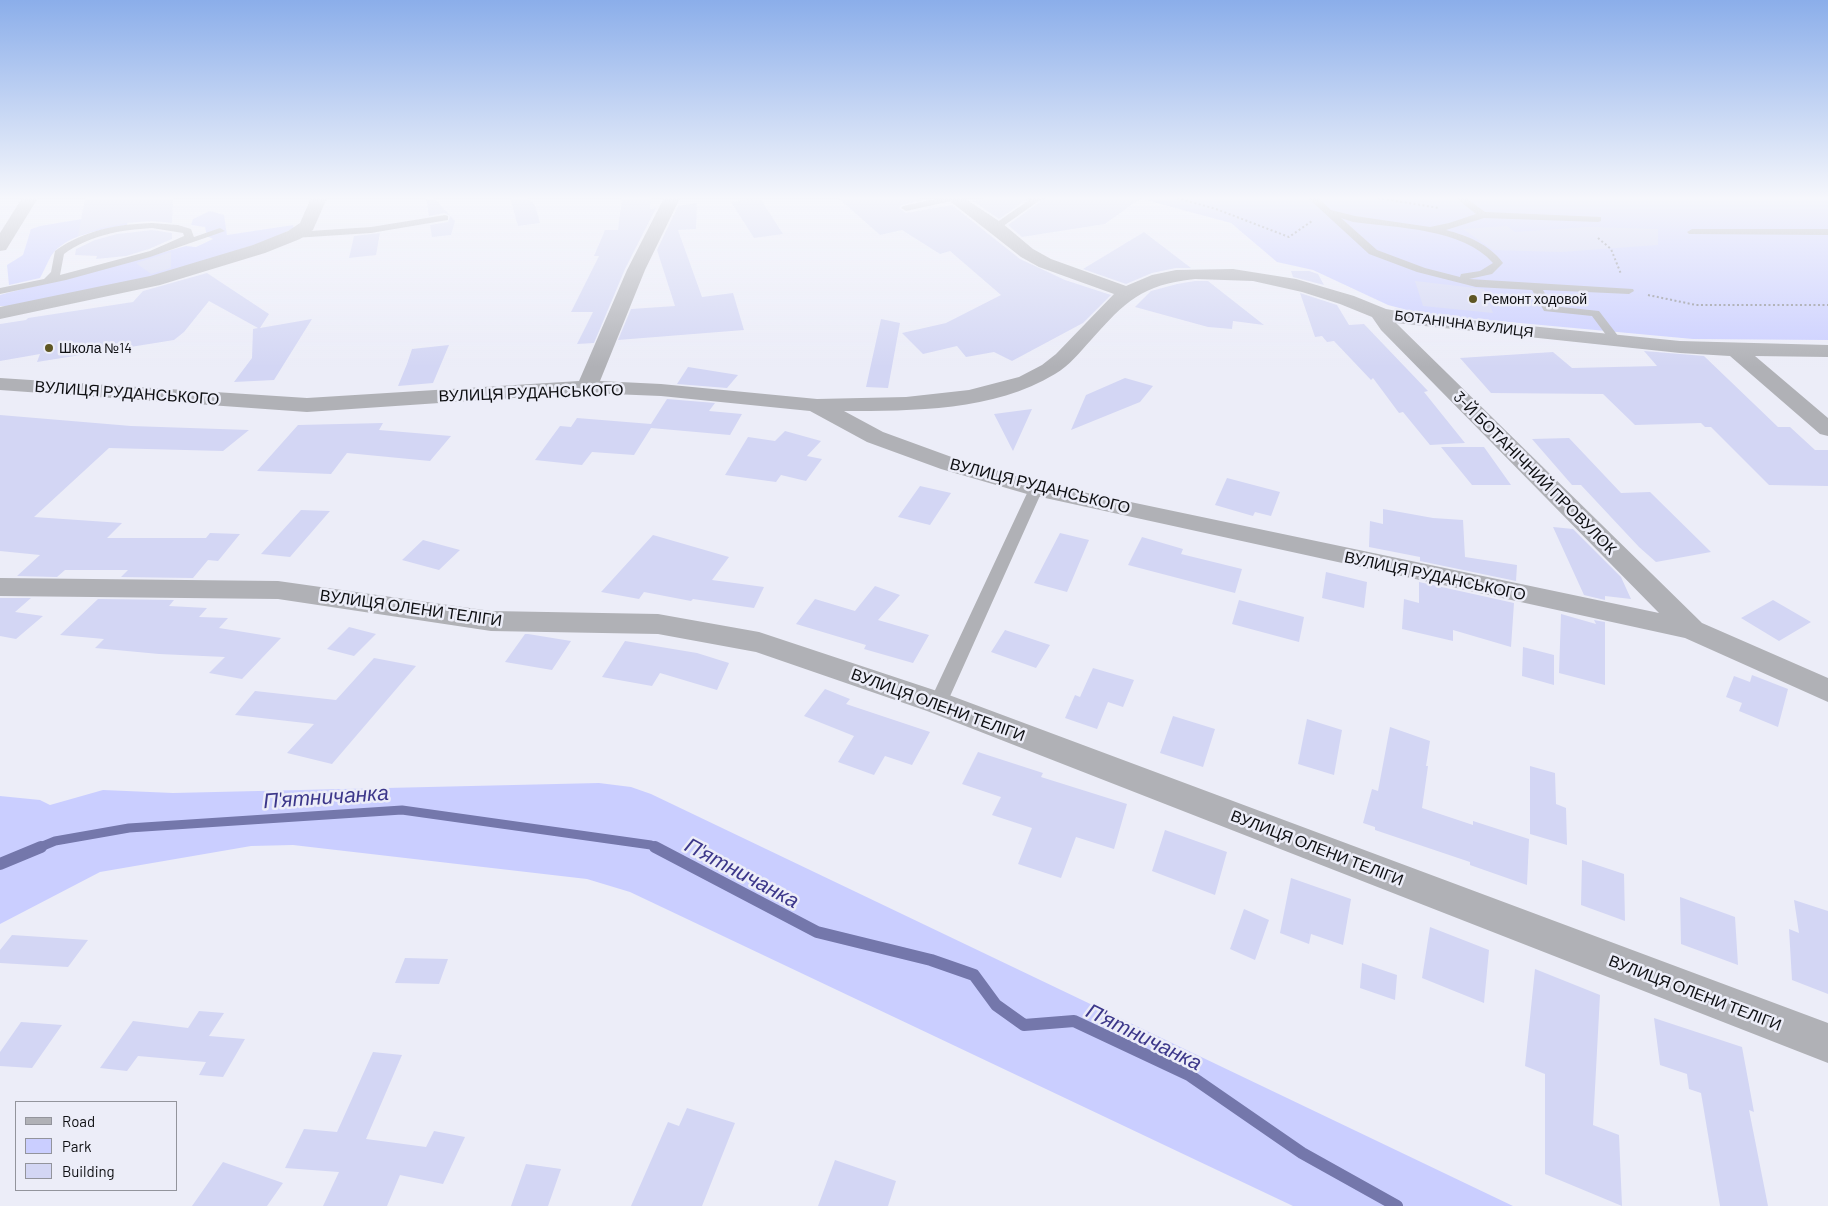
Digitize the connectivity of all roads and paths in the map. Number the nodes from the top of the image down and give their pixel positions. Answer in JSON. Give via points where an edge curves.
{"nodes":[{"id":1,"x":59,"y":254,"type":"edge"},
{"id":2,"x":150,"y":254,"type":"edge"},
{"id":3,"x":241,"y":254,"type":"edge"},
{"id":4,"x":644,"y":254,"type":"edge"},
{"id":5,"x":1029,"y":254,"type":"edge"},
{"id":6,"x":1379,"y":254,"type":"edge"},
{"id":7,"x":1491,"y":254,"type":"edge"},
{"id":8,"x":1613,"y":254,"type":"edge"},
{"id":9,"x":1440,"y":275,"type":"junction"},
{"id":10,"x":48,"y":280,"type":"junction"},
{"id":11,"x":1536,"y":288,"type":"junction"},
{"id":12,"x":0,"y":291,"type":"edge"},
{"id":13,"x":1126,"y":292,"type":"junction"},
{"id":14,"x":1629,"y":292,"type":"junction"},
{"id":15,"x":1828,"y":305,"type":"edge"},
{"id":16,"x":0,"y":313,"type":"edge"},
{"id":17,"x":1379,"y":313,"type":"junction"},
{"id":18,"x":1616,"y":341,"type":"junction"},
{"id":19,"x":1736,"y":350,"type":"junction"},
{"id":20,"x":1828,"y":351,"type":"edge"},
{"id":21,"x":0,"y":384,"type":"edge"},
{"id":22,"x":587,"y":387,"type":"junction"},
{"id":23,"x":815,"y":405,"type":"junction"},
{"id":24,"x":1828,"y":429,"type":"edge"},
{"id":25,"x":1036,"y":489,"type":"junction"},
{"id":26,"x":0,"y":586,"type":"edge"},
{"id":27,"x":1692,"y":630,"type":"junction"},
{"id":28,"x":1828,"y":691,"type":"edge"},
{"id":29,"x":938,"y":704,"type":"junction"},
{"id":30,"x":1828,"y":1043,"type":"edge"}],
"edges":[{"from":1,"to":10,"type":"lane","via":[[56,273]]},
{"from":2,"to":10,"type":"lane"},
{"from":3,"to":16,"type":"street","via":[[154,281]]},
{"from":4,"to":22,"type":"street"},
{"from":5,"to":13,"type":"street"},
{"from":6,"to":9,"type":"lane"},
{"from":7,"to":9,"type":"lane","via":[[1498,263],[1486,273]]},
{"from":8,"to":14,"type":"path"},
{"from":9,"to":11,"type":"lane","via":[[1476,284]]},
{"from":10,"to":12,"type":"lane"},
{"from":11,"to":14,"type":"lane"},
{"from":11,"to":18,"type":"lane","via":[[1548,309],[1595,314]]},
{"from":13,"to":17,"type":"street","name":"БОТАНІЧНА ВУЛИЦЯ","via":[[1148,282],[1179,275],[1240,275],[1272,278],[1306,287]]},
{"from":13,"to":23,"type":"street","name":"БОТАНІЧНА ВУЛИЦЯ","via":[[1069,353],[1047,370],[1023,382],[922,403]]},
{"from":14,"to":15,"type":"path","via":[[1696,305]]},
{"from":17,"to":18,"type":"street","name":"БОТАНІЧНА ВУЛИЦЯ","via":[[1420,321]]},
{"from":17,"to":27,"type":"street","name":"3-Й БОТАНІЧНИЙ ПРОВУЛОК","via":[[1388,326]]},
{"from":18,"to":19,"type":"street","name":"БОТАНІЧНА ВУЛИЦЯ"},
{"from":19,"to":20,"type":"street","name":"БОТАНІЧНА ВУЛИЦЯ"},
{"from":19,"to":24,"type":"street"},
{"from":21,"to":22,"type":"street","name":"ВУЛИЦЯ РУДАНСЬКОГО","via":[[307,405]]},
{"from":22,"to":23,"type":"street","name":"ВУЛИЦЯ РУДАНСЬКОГО","via":[[660,390]]},
{"from":23,"to":25,"type":"street","name":"ВУЛИЦЯ РУДАНСЬКОГО","via":[[875,437],[949,464]]},
{"from":25,"to":27,"type":"street","name":"ВУЛИЦЯ РУДАНСЬКОГО"},
{"from":25,"to":29,"type":"lane"},
{"from":26,"to":29,"type":"street","name":"ВУЛИЦЯ ОЛЕНИ ТЕЛІГИ","via":[[278,590],[490,621],[658,624],[759,642]]},
{"from":27,"to":28,"type":"street","name":"ВУЛИЦЯ РУДАНСЬКОГО"},
{"from":29,"to":30,"type":"street","name":"ВУЛИЦЯ ОЛЕНИ ТЕЛІГИ"}]}
